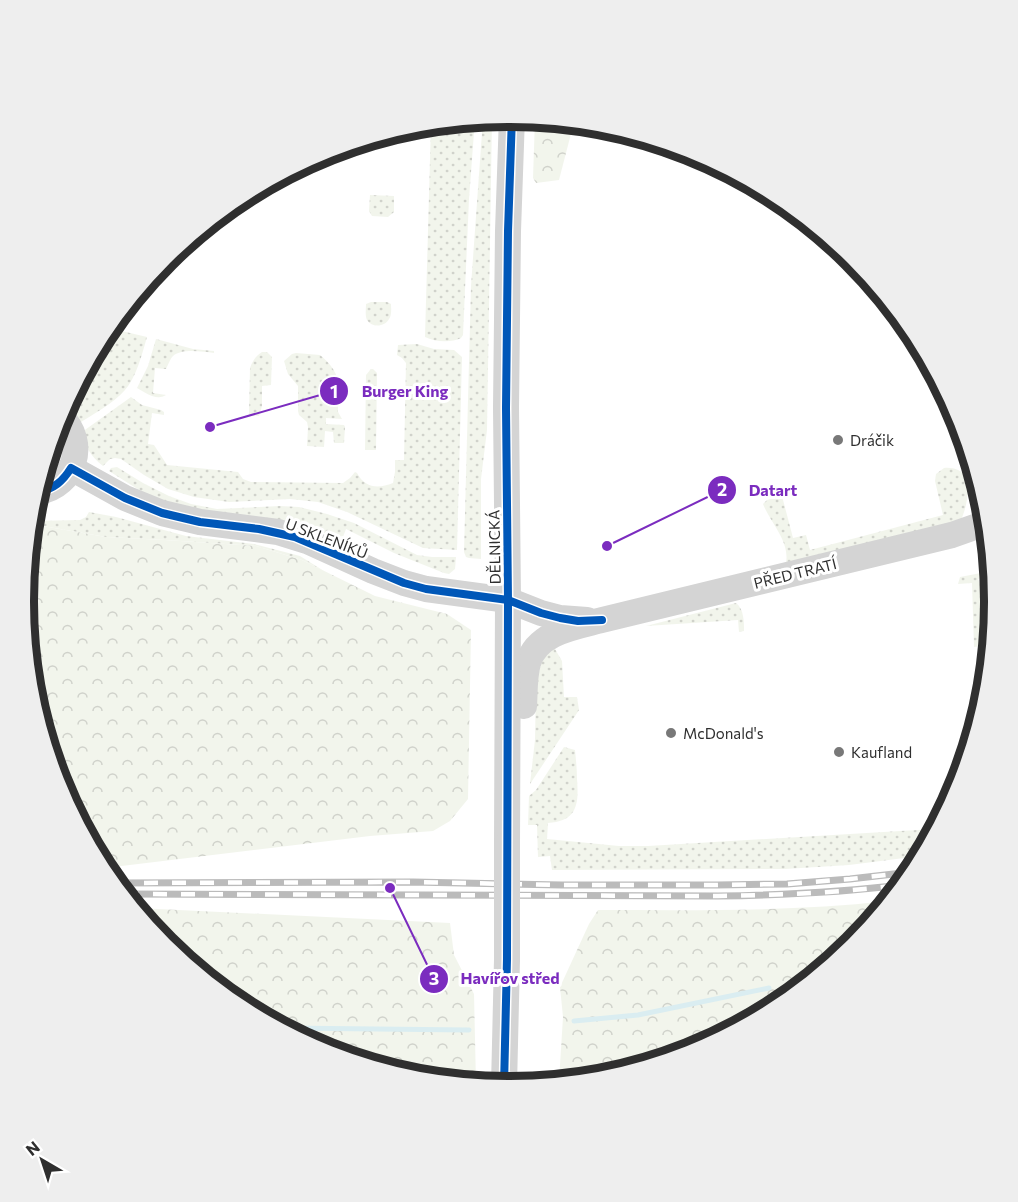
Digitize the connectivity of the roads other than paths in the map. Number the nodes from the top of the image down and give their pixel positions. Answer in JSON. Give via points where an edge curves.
{"nodes":[{"id":1,"x":512,"y":127,"type":"edge"},
{"id":2,"x":68,"y":426,"type":"edge"},
{"id":3,"x":71,"y":468,"type":"junction"},
{"id":4,"x":48,"y":489,"type":"edge"},
{"id":5,"x":977,"y":526,"type":"edge"},
{"id":6,"x":508,"y":600,"type":"junction"},
{"id":7,"x":602,"y":620,"type":"junction"},
{"id":8,"x":508,"y":747,"type":"junction"},
{"id":9,"x":504,"y":1076,"type":"edge"}],
"edges":[{"from":1,"to":6,"type":"street","name":"DĚLNICKÁ","via":[[507,231]]},
{"from":2,"to":3,"type":"street","via":[[75,444]]},
{"from":3,"to":4,"type":"street","via":[[65,478]]},
{"from":3,"to":6,"type":"street","name":"U SKLENÍKŮ","via":[[162,513],[296,537],[385,576],[426,589]]},
{"from":5,"to":7,"type":"street","name":"PŘED TRATÍ"},
{"from":6,"to":7,"type":"street","name":"PŘED TRATÍ","via":[[560,618]]},
{"from":6,"to":8,"type":"street","name":"DĚLNICKÁ"},
{"from":7,"to":8,"type":"street","name":"PŘED TRATÍ","via":[[552,634],[534,649],[525,676],[524,718]]},
{"from":8,"to":9,"type":"street","name":"DĚLNICKÁ","bridge":true}]}
